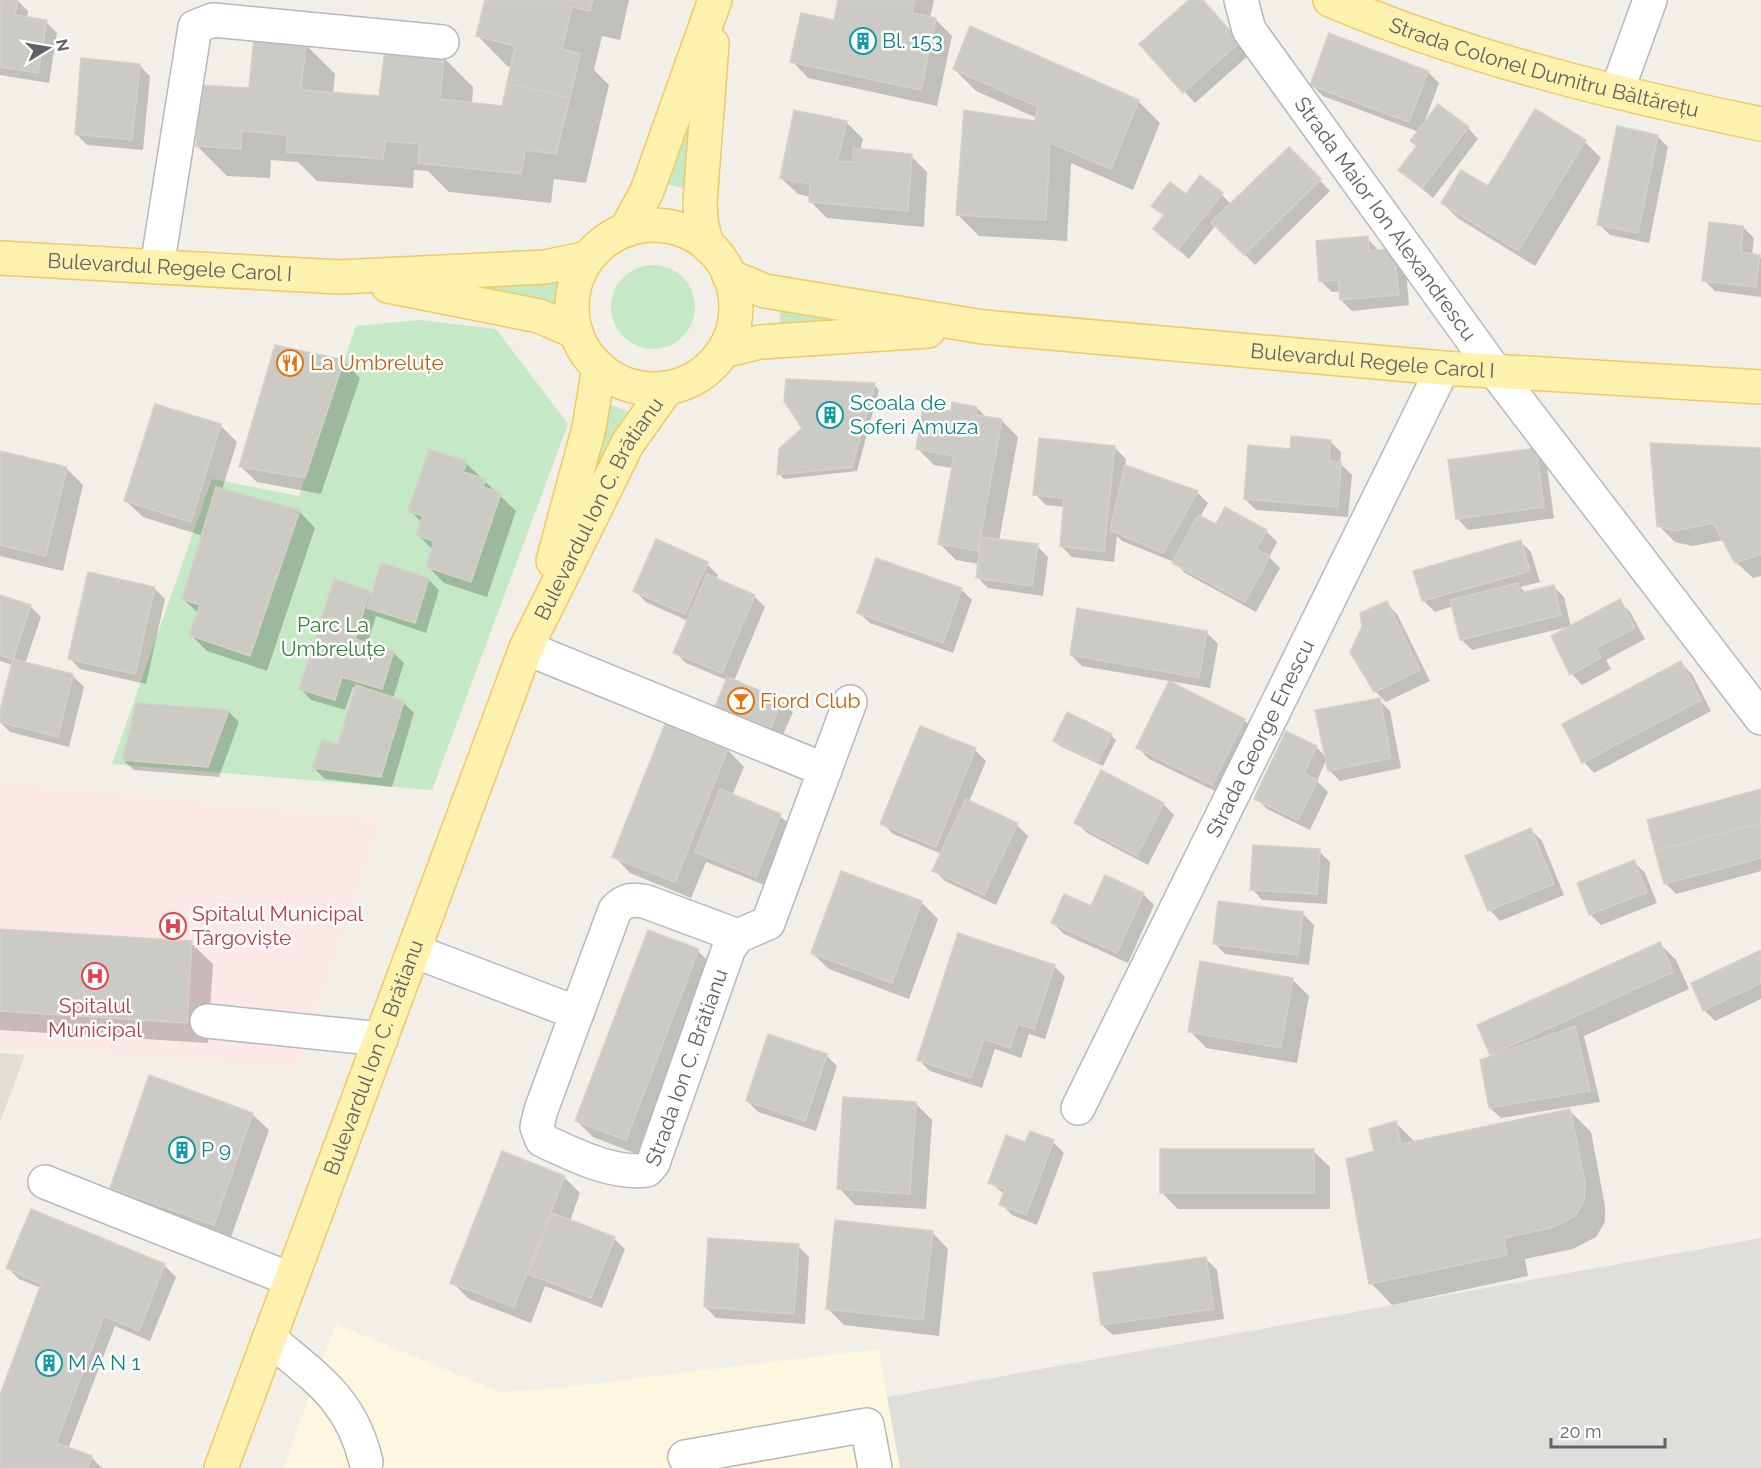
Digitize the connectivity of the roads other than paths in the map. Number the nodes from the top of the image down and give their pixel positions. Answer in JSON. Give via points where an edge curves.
{"nodes":[{"id":1,"x":1241,"y":0,"type":"edge"},
{"id":2,"x":1330,"y":0,"type":"edge"},
{"id":3,"x":1650,"y":0,"type":"edge"},
{"id":4,"x":715,"y":2,"type":"edge"},
{"id":5,"x":442,"y":42,"type":"dead end"},
{"id":6,"x":1617,"y":91,"type":"junction"},
{"id":7,"x":1761,"y":124,"type":"edge"},
{"id":8,"x":626,"y":230,"type":"junction"},
{"id":9,"x":707,"y":245,"type":"junction"},
{"id":10,"x":0,"y":258,"type":"edge"},
{"id":11,"x":588,"y":258,"type":"junction"},
{"id":12,"x":157,"y":267,"type":"junction"},
{"id":13,"x":729,"y":276,"type":"junction"},
{"id":14,"x":339,"y":277,"type":"junction"},
{"id":15,"x":983,"y":327,"type":"junction"},
{"id":16,"x":576,"y":332,"type":"junction"},
{"id":17,"x":723,"y":351,"type":"junction"},
{"id":18,"x":599,"y":368,"type":"junction"},
{"id":19,"x":1443,"y":368,"type":"junction"},
{"id":20,"x":1494,"y":371,"type":"junction"},
{"id":21,"x":1761,"y":387,"type":"edge"},
{"id":22,"x":667,"y":388,"type":"junction"},
{"id":23,"x":530,"y":640,"type":"junction"},
{"id":24,"x":850,"y":702,"type":"dead end"},
{"id":25,"x":1761,"y":718,"type":"edge"},
{"id":26,"x":825,"y":770,"type":"junction"},
{"id":27,"x":738,"y":936,"type":"junction"},
{"id":28,"x":414,"y":951,"type":"junction"},
{"id":29,"x":577,"y":1013,"type":"junction"},
{"id":30,"x":207,"y":1021,"type":"dead end"},
{"id":31,"x":381,"y":1039,"type":"junction"},
{"id":32,"x":1078,"y":1108,"type":"dead end"},
{"id":33,"x":45,"y":1182,"type":"dead end"},
{"id":34,"x":290,"y":1279,"type":"junction"},
{"id":35,"x":269,"y":1338,"type":"junction"},
{"id":36,"x":685,"y":1457,"type":"dead end"},
{"id":37,"x":366,"y":1462,"type":"dead end"},
{"id":38,"x":221,"y":1468,"type":"edge"},
{"id":39,"x":875,"y":1468,"type":"edge"}],
"edges":[{"from":1,"to":20,"type":"street","name":"Strada Maior Ion Alexandrescu","via":[[1249,30]]},
{"from":2,"to":6,"type":"main road","name":"Strada Colonel Dumitru Băltărețu","via":[[1417,33]]},
{"from":3,"to":6,"type":"street"},
{"from":4,"to":8,"type":"main road","via":[[647,191]]},
{"from":4,"to":9,"type":"main road","via":[[700,202]]},
{"from":5,"to":12,"type":"street","via":[[213,20],[195,27]]},
{"from":6,"to":7,"type":"main road","name":"Strada Colonel Dumitru Băltărețu"},
{"from":8,"to":9,"type":"main road","via":[[664,226],[692,235]]},
{"from":8,"to":11,"type":"main road","via":[[603,243]]},
{"from":9,"to":13,"type":"main road"},
{"from":10,"to":12,"type":"main road","name":"Bulevardul Regele Carol I"},
{"from":11,"to":14,"type":"main road","name":"Bulevardul Regele Carol I","via":[[545,267]]},
{"from":11,"to":16,"type":"main road","via":[[573,294]]},
{"from":12,"to":14,"type":"main road","name":"Bulevardul Regele Carol I"},
{"from":13,"to":15,"type":"main road","name":"Bulevardul Regele Carol I","via":[[765,291]]},
{"from":13,"to":17,"type":"main road","via":[[735,309],[731,335]]},
{"from":14,"to":16,"type":"main road","name":"Bulevardul Regele Carol I","via":[[539,316]]},
{"from":15,"to":17,"type":"main road","name":"Bulevardul Regele Carol I","via":[[760,342]]},
{"from":15,"to":19,"type":"main road","name":"Bulevardul Regele Carol I"},
{"from":16,"to":18,"type":"main road","via":[[585,352]]},
{"from":17,"to":22,"type":"main road","via":[[699,375]]},
{"from":18,"to":22,"type":"main road","via":[[629,385]]},
{"from":18,"to":23,"type":"main road","name":"Bulevardul Ion C. Brătianu","via":[[589,428]]},
{"from":19,"to":20,"type":"main road","name":"Bulevardul Regele Carol I"},
{"from":19,"to":32,"type":"street","name":"Strada George Enescu"},
{"from":20,"to":21,"type":"main road","name":"Bulevardul Regele Carol I"},
{"from":20,"to":25,"type":"street","name":"Strada Maior Ion Alexandrescu"},
{"from":22,"to":23,"type":"main road","name":"Bulevardul Ion C. Brătianu","via":[[628,443]]},
{"from":23,"to":26,"type":"street","name":"Bulevardul Ion C. Brătianu"},
{"from":23,"to":28,"type":"main road","name":"Bulevardul Ion C. Brătianu"},
{"from":24,"to":26,"type":"street"},
{"from":26,"to":27,"type":"street","via":[[768,923]]},
{"from":27,"to":29,"type":"street","name":"Strada Ion C. Brătianu","via":[[647,902],[622,902],[615,910]]},
{"from":27,"to":29,"type":"street","name":"Strada Ion C. Brătianu","via":[[729,948],[653,1163],[647,1170],[613,1168],[542,1140],[537,1127],[541,1110]]},
{"from":28,"to":29,"type":"street"},
{"from":28,"to":31,"type":"main road","name":"Bulevardul Ion C. Brătianu"},
{"from":30,"to":31,"type":"street"},
{"from":31,"to":34,"type":"main road","name":"Bulevardul Ion C. Brătianu"},
{"from":33,"to":34,"type":"street"},
{"from":34,"to":35,"type":"main road","name":"Bulevardul Ion C. Brătianu"},
{"from":35,"to":37,"type":"street","via":[[338,1399],[361,1442]]},
{"from":35,"to":38,"type":"main road","name":"Bulevardul Ion C. Brătianu"},
{"from":36,"to":39,"type":"street","via":[[867,1425]]}]}
